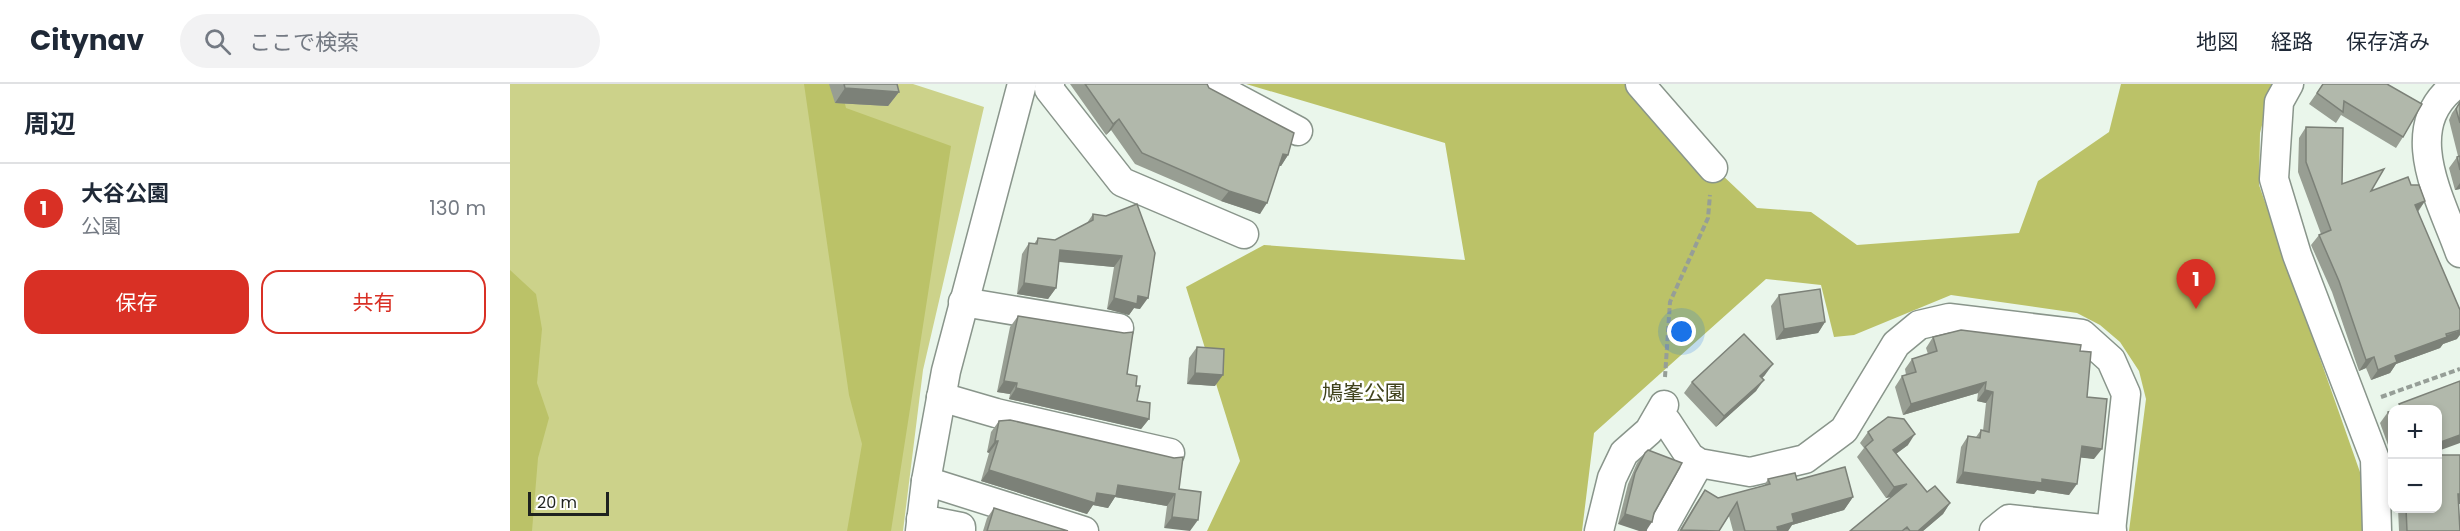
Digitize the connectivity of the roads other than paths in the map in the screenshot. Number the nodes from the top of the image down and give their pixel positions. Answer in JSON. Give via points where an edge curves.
{"nodes":[{"id":1,"x":1022,"y":84,"type":"edge"},
{"id":2,"x":1050,"y":84,"type":"edge"},
{"id":3,"x":1210,"y":84,"type":"edge"},
{"id":4,"x":1640,"y":84,"type":"edge"},
{"id":5,"x":2289,"y":84,"type":"edge"},
{"id":6,"x":2457,"y":84,"type":"edge"},
{"id":7,"x":1298,"y":131,"type":"dead end"},
{"id":8,"x":1713,"y":168,"type":"road end"},
{"id":9,"x":1244,"y":234,"type":"dead end"},
{"id":10,"x":2460,"y":253,"type":"edge"},
{"id":11,"x":963,"y":302,"type":"junction"},
{"id":12,"x":1119,"y":328,"type":"dead end"},
{"id":13,"x":941,"y":397,"type":"junction"},
{"id":14,"x":1170,"y":453,"type":"dead end"},
{"id":15,"x":1700,"y":463,"type":"junction"},
{"id":16,"x":926,"y":481,"type":"junction"},
{"id":17,"x":920,"y":525,"type":"edge"},
{"id":18,"x":961,"y":531,"type":"edge"},
{"id":19,"x":1084,"y":531,"type":"edge"},
{"id":20,"x":1599,"y":531,"type":"edge"},
{"id":21,"x":1661,"y":531,"type":"edge"},
{"id":22,"x":1994,"y":531,"type":"edge"},
{"id":23,"x":2111,"y":531,"type":"edge"},
{"id":24,"x":2377,"y":531,"type":"edge"}],
"edges":[{"from":1,"to":11,"type":"street"},
{"from":2,"to":9,"type":"street","via":[[1049,89],[1122,182]]},
{"from":3,"to":7,"type":"street"},
{"from":4,"to":8,"type":"street"},
{"from":5,"to":24,"type":"street","via":[[2279,102],[2274,179],[2297,255],[2375,459]]},
{"from":6,"to":10,"type":"street","via":[[2430,118],[2427,144],[2430,175]]},
{"from":11,"to":12,"type":"street"},
{"from":11,"to":13,"type":"street"},
{"from":13,"to":14,"type":"street"},
{"from":13,"to":16,"type":"street"},
{"from":15,"to":20,"type":"street","via":[[1690,457],[1665,414],[1624,453],[1612,478]]},
{"from":15,"to":21,"type":"street"},
{"from":15,"to":23,"type":"street","via":[[1750,472],[1805,459],[1844,430],[1896,344],[1919,325],[1949,318],[2082,334],[2111,360],[2126,394]]},
{"from":16,"to":17,"type":"street"},
{"from":16,"to":19,"type":"street"},
{"from":17,"to":18,"type":"street","via":[[961,527]]},
{"from":22,"to":23,"type":"street","via":[[2009,519]]}]}
